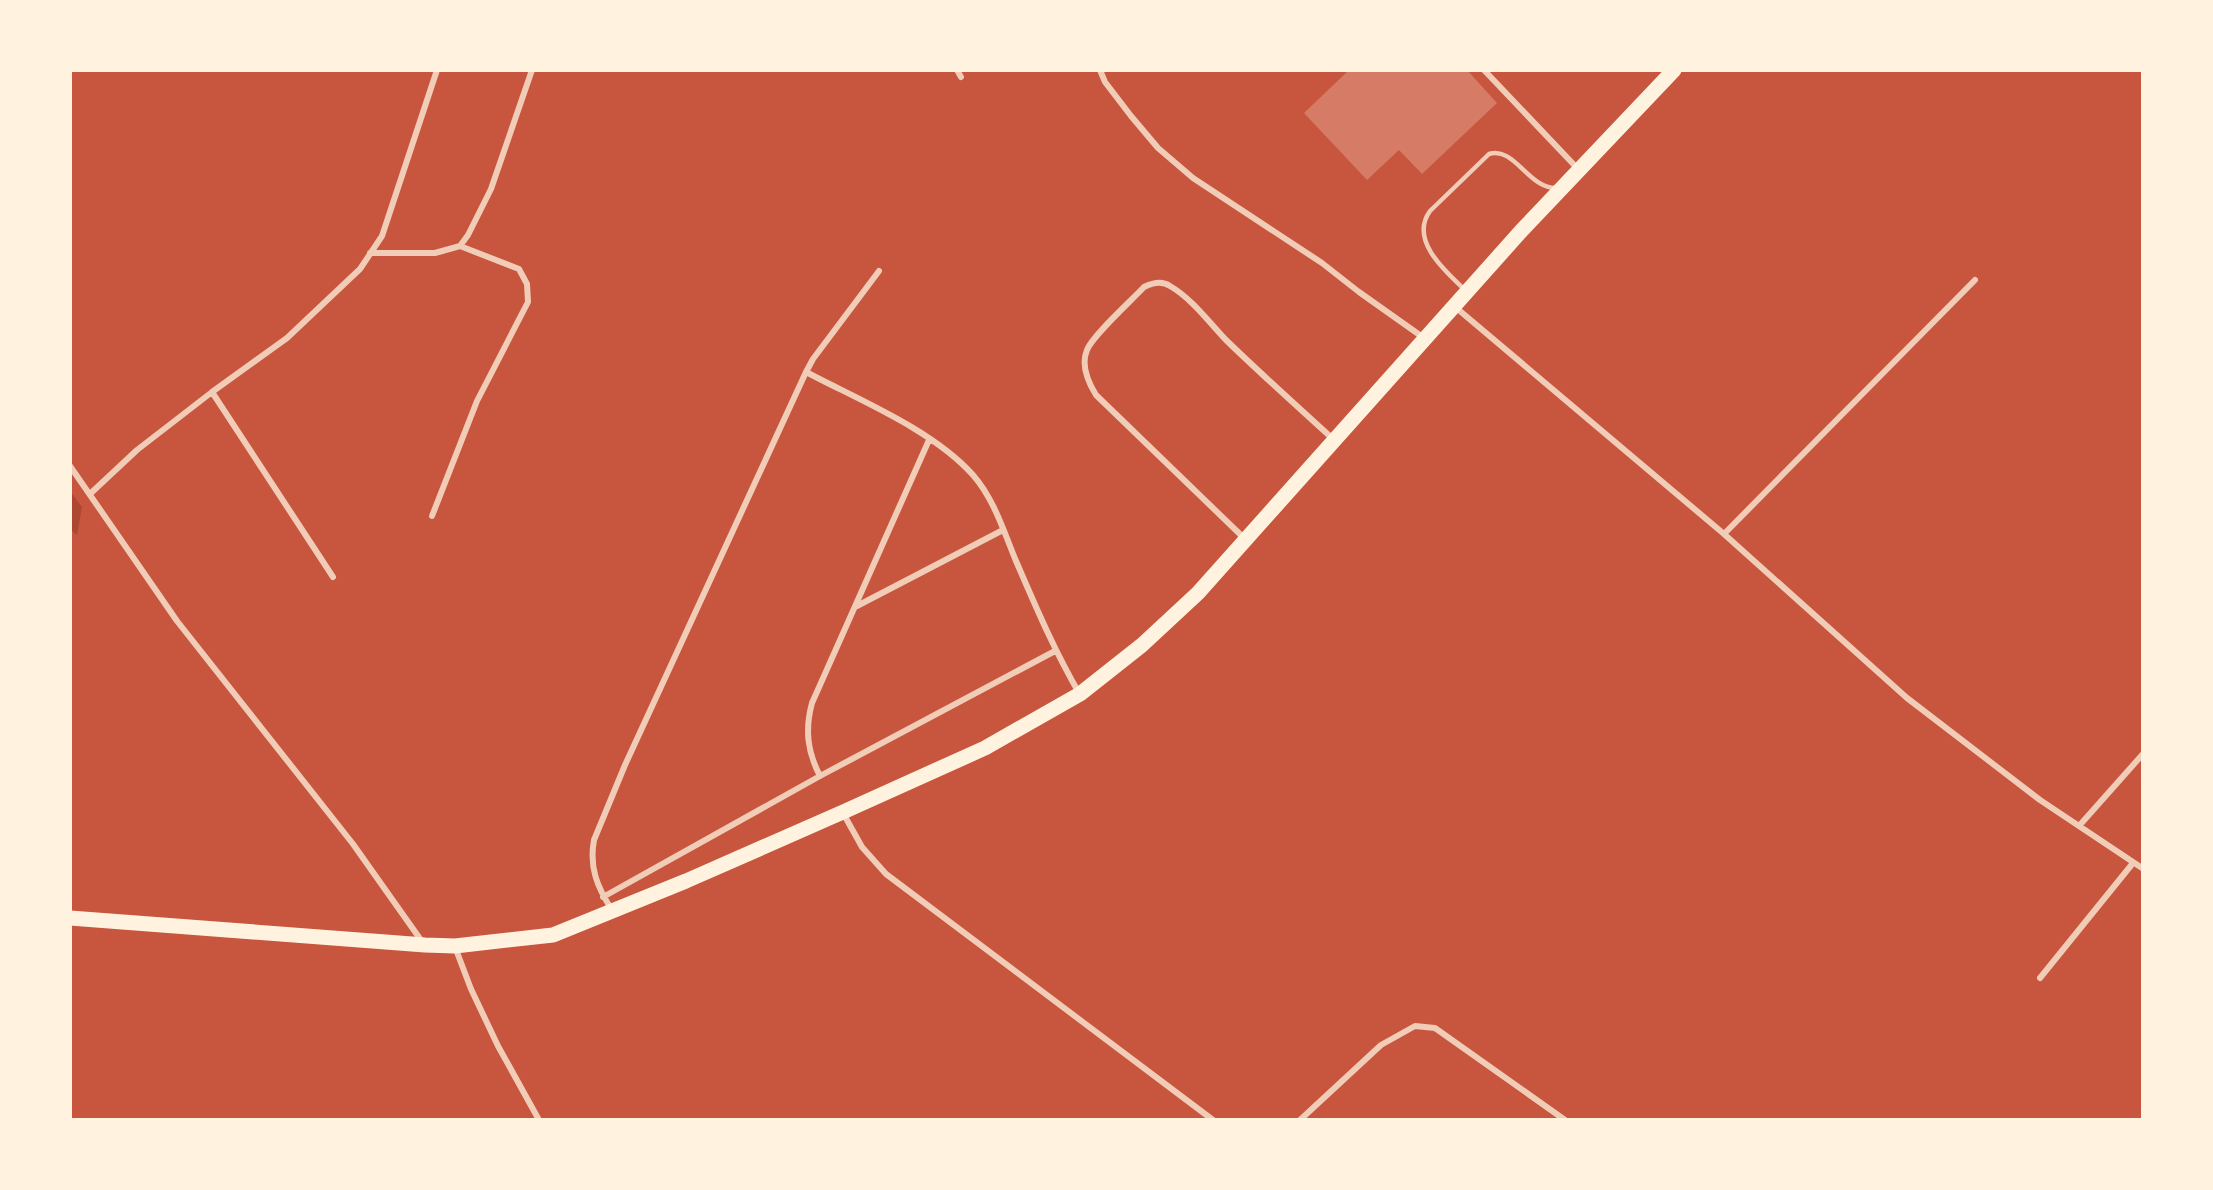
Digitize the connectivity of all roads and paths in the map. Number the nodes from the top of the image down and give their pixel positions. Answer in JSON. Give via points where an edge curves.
{"nodes":[{"id":1,"x":437,"y":70,"type":"edge"},
{"id":2,"x":532,"y":70,"type":"edge"},
{"id":3,"x":1100,"y":70,"type":"edge"},
{"id":4,"x":1484,"y":70,"type":"edge"},
{"id":5,"x":1674,"y":70,"type":"edge"},
{"id":6,"x":1578,"y":169,"type":"junction"},
{"id":7,"x":1560,"y":188,"type":"junction"},
{"id":8,"x":460,"y":246,"type":"junction"},
{"id":9,"x":370,"y":253,"type":"junction"},
{"id":10,"x":879,"y":271,"type":"dead end"},
{"id":11,"x":1975,"y":280,"type":"dead end"},
{"id":12,"x":1466,"y":291,"type":"junction"},
{"id":13,"x":1453,"y":305,"type":"junction"},
{"id":14,"x":1424,"y":338,"type":"junction"},
{"id":15,"x":806,"y":372,"type":"junction"},
{"id":16,"x":212,"y":392,"type":"junction"},
{"id":17,"x":929,"y":440,"type":"junction"},
{"id":18,"x":1334,"y":440,"type":"junction"},
{"id":19,"x":70,"y":466,"type":"edge"},
{"id":20,"x":91,"y":493,"type":"junction"},
{"id":21,"x":432,"y":516,"type":"dead end"},
{"id":22,"x":1003,"y":530,"type":"junction"},
{"id":23,"x":1724,"y":534,"type":"junction"},
{"id":24,"x":1246,"y":540,"type":"junction"},
{"id":25,"x":333,"y":577,"type":"dead end"},
{"id":26,"x":856,"y":606,"type":"junction"},
{"id":27,"x":1055,"y":651,"type":"junction"},
{"id":28,"x":1080,"y":694,"type":"junction"},
{"id":29,"x":2142,"y":755,"type":"edge"},
{"id":30,"x":820,"y":776,"type":"junction"},
{"id":31,"x":843,"y":813,"type":"junction"},
{"id":32,"x":2079,"y":826,"type":"junction"},
{"id":33,"x":2133,"y":863,"type":"junction"},
{"id":34,"x":2142,"y":868,"type":"edge"},
{"id":35,"x":603,"y":897,"type":"junction"},
{"id":36,"x":613,"y":911,"type":"junction"},
{"id":37,"x":70,"y":918,"type":"edge"},
{"id":38,"x":425,"y":945,"type":"junction"},
{"id":39,"x":455,"y":946,"type":"junction"},
{"id":40,"x":2040,"y":978,"type":"dead end"},
{"id":41,"x":539,"y":1119,"type":"edge"},
{"id":42,"x":1213,"y":1119,"type":"edge"},
{"id":43,"x":1299,"y":1119,"type":"edge"},
{"id":44,"x":1565,"y":1119,"type":"edge"}],
"edges":[{"from":1,"to":9,"type":"street","via":[[382,236]]},
{"from":2,"to":8,"type":"street","via":[[491,189]]},
{"from":3,"to":14,"type":"street","via":[[1105,82],[1158,148],[1193,178],[1322,263]]},
{"from":4,"to":6,"type":"street"},
{"from":5,"to":6,"type":"main road"},
{"from":6,"to":7,"type":"main road"},
{"from":7,"to":12,"type":"main road"},
{"from":7,"to":12,"type":"lane","via":[[1536,182],[1507,156],[1493,153],[1430,211],[1422,233],[1438,264]]},
{"from":8,"to":9,"type":"street","via":[[435,253]]},
{"from":8,"to":21,"type":"street","via":[[519,269],[527,284],[528,302],[477,401]]},
{"from":9,"to":16,"type":"street","via":[[360,269],[287,338]]},
{"from":10,"to":15,"type":"street"},
{"from":11,"to":23,"type":"street"},
{"from":12,"to":13,"type":"main road"},
{"from":13,"to":14,"type":"main road"},
{"from":13,"to":23,"type":"street"},
{"from":14,"to":18,"type":"main road"},
{"from":15,"to":17,"type":"street"},
{"from":15,"to":35,"type":"street","via":[[594,840],[592,863]]},
{"from":16,"to":20,"type":"street","via":[[137,450]]},
{"from":16,"to":25,"type":"street"},
{"from":17,"to":22,"type":"street","via":[[975,477]]},
{"from":17,"to":26,"type":"street"},
{"from":18,"to":24,"type":"main road"},
{"from":18,"to":24,"type":"street","via":[[1175,289],[1164,283],[1144,287],[1091,343],[1085,358],[1089,381],[1102,401]]},
{"from":19,"to":20,"type":"street"},
{"from":20,"to":38,"type":"street","via":[[177,621],[353,844]]},
{"from":22,"to":26,"type":"street"},
{"from":22,"to":27,"type":"street"},
{"from":23,"to":32,"type":"street","via":[[1907,698]]},
{"from":24,"to":28,"type":"main road","via":[[1172,618]]},
{"from":26,"to":30,"type":"street","via":[[809,716],[809,748]]},
{"from":27,"to":28,"type":"street"},
{"from":27,"to":30,"type":"street"},
{"from":28,"to":31,"type":"main road","via":[[985,748]]},
{"from":29,"to":32,"type":"street"},
{"from":30,"to":35,"type":"street"},
{"from":31,"to":36,"type":"main road"},
{"from":31,"to":42,"type":"street","via":[[862,847],[886,874]]},
{"from":32,"to":33,"type":"street"},
{"from":33,"to":34,"type":"street"},
{"from":33,"to":40,"type":"street"},
{"from":35,"to":36,"type":"street"},
{"from":36,"to":39,"type":"main road","via":[[553,935]]},
{"from":37,"to":38,"type":"main road"},
{"from":38,"to":39,"type":"main road"},
{"from":39,"to":41,"type":"street","via":[[498,1046]]},
{"from":43,"to":44,"type":"street","via":[[1381,1045],[1415,1026],[1435,1028]]}]}
